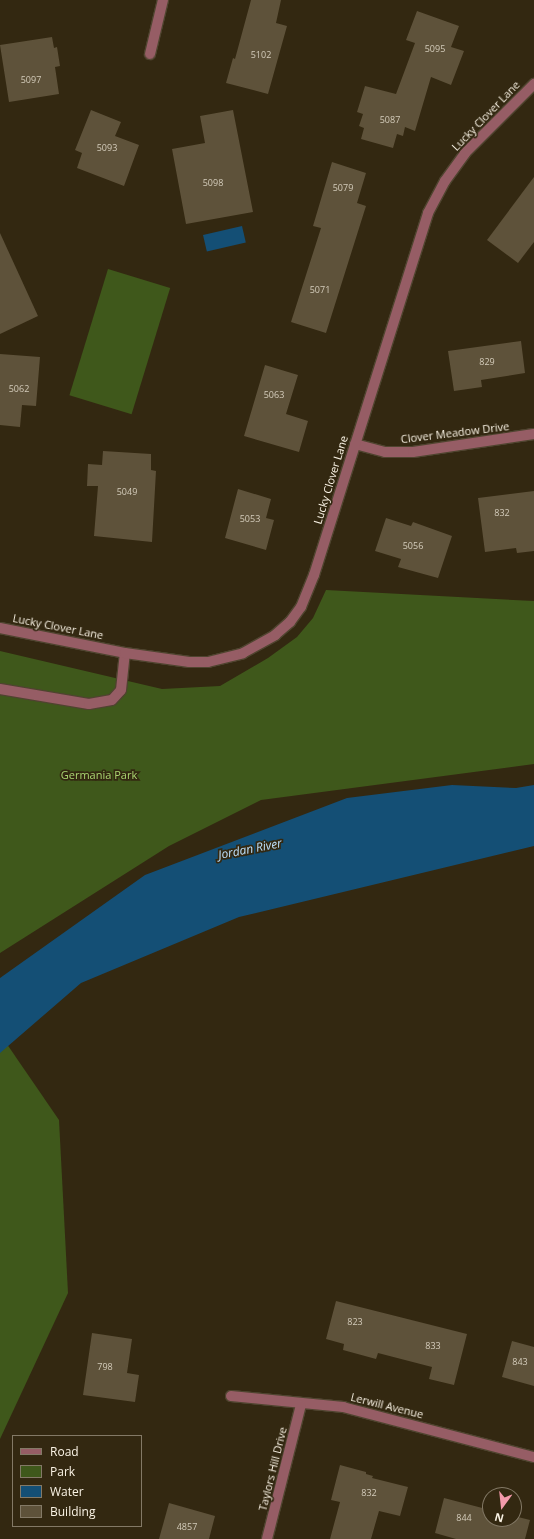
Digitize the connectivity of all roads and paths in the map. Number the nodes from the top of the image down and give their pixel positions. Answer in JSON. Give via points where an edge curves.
{"nodes":[{"id":1,"x":163,"y":0,"type":"edge"},
{"id":2,"x":150,"y":54,"type":"dead end"},
{"id":3,"x":534,"y":84,"type":"edge"},
{"id":4,"x":534,"y":434,"type":"edge"},
{"id":5,"x":355,"y":444,"type":"junction"},
{"id":6,"x":0,"y":628,"type":"edge"},
{"id":7,"x":125,"y":653,"type":"junction"},
{"id":8,"x":0,"y":689,"type":"edge"},
{"id":9,"x":230,"y":1396,"type":"dead end"},
{"id":10,"x":301,"y":1405,"type":"junction"},
{"id":11,"x":534,"y":1457,"type":"edge"},
{"id":12,"x":267,"y":1539,"type":"edge"}],
"edges":[{"from":1,"to":2,"type":"street"},
{"from":3,"to":5,"type":"street","name":"Lucky Clover Lane","via":[[465,153],[436,196],[414,254]]},
{"from":4,"to":5,"type":"street","name":"Clover Meadow Drive","via":[[399,452],[380,451]]},
{"from":5,"to":7,"type":"street","name":"Lucky Clover Lane","via":[[308,591],[301,608],[285,626],[260,645],[243,653],[208,662],[171,661]]},
{"from":6,"to":7,"type":"street","name":"Lucky Clover Lane"},
{"from":7,"to":8,"type":"street","via":[[121,690],[112,700],[89,704]]},
{"from":9,"to":10,"type":"street","name":"Lerwill Avenue"},
{"from":10,"to":11,"type":"street","name":"Lerwill Avenue","via":[[343,1407]]},
{"from":10,"to":12,"type":"street","name":"Taylors Hill Drive"}]}
